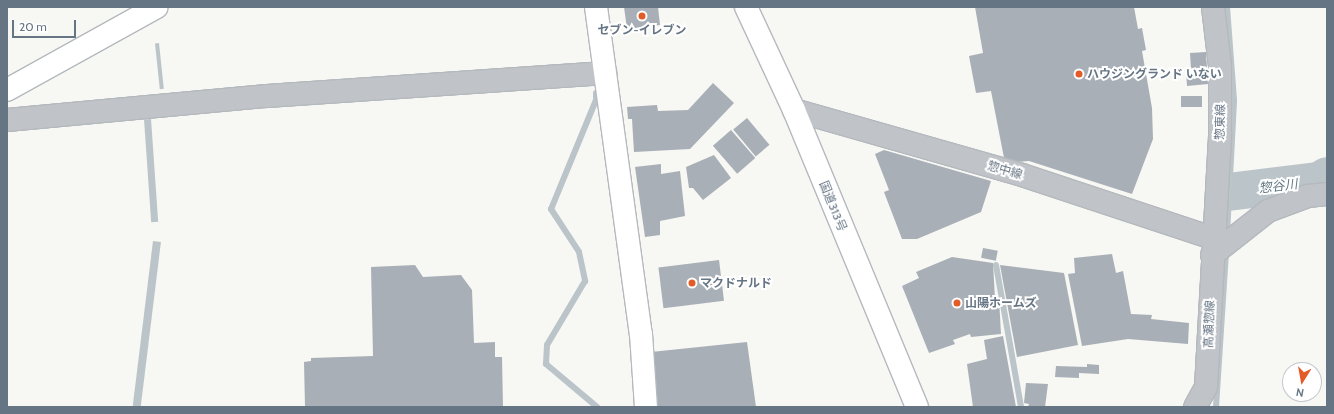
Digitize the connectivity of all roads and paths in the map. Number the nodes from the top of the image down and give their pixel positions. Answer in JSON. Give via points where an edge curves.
{"nodes":[{"id":1,"x":157,"y":7,"type":"edge"},
{"id":2,"x":596,"y":7,"type":"edge"},
{"id":3,"x":746,"y":7,"type":"edge"},
{"id":4,"x":1213,"y":7,"type":"edge"},
{"id":5,"x":606,"y":73,"type":"junction"},
{"id":6,"x":7,"y":90,"type":"edge"},
{"id":7,"x":794,"y":110,"type":"junction"},
{"id":8,"x":7,"y":120,"type":"edge"},
{"id":9,"x":1327,"y":194,"type":"edge"},
{"id":10,"x":1212,"y":246,"type":"junction"},
{"id":11,"x":646,"y":407,"type":"edge"},
{"id":12,"x":917,"y":407,"type":"edge"},
{"id":13,"x":1195,"y":407,"type":"edge"}],
"edges":[{"from":1,"to":6,"type":"main road"},
{"from":2,"to":5,"type":"main road"},
{"from":3,"to":7,"type":"main road","name":"国道313号"},
{"from":4,"to":10,"type":"street","name":"惣東線","via":[[1220,66],[1220,133]]},
{"from":5,"to":8,"type":"street","via":[[267,96]]},
{"from":5,"to":11,"type":"main road","via":[[641,334]]},
{"from":7,"to":10,"type":"street","name":"惣中線","via":[[1022,175]]},
{"from":7,"to":12,"type":"main road","name":"国道313号"},
{"from":9,"to":10,"type":"street","via":[[1308,196],[1268,212]]},
{"from":10,"to":13,"type":"street","name":"高瀬惣線","via":[[1206,387]]}]}
